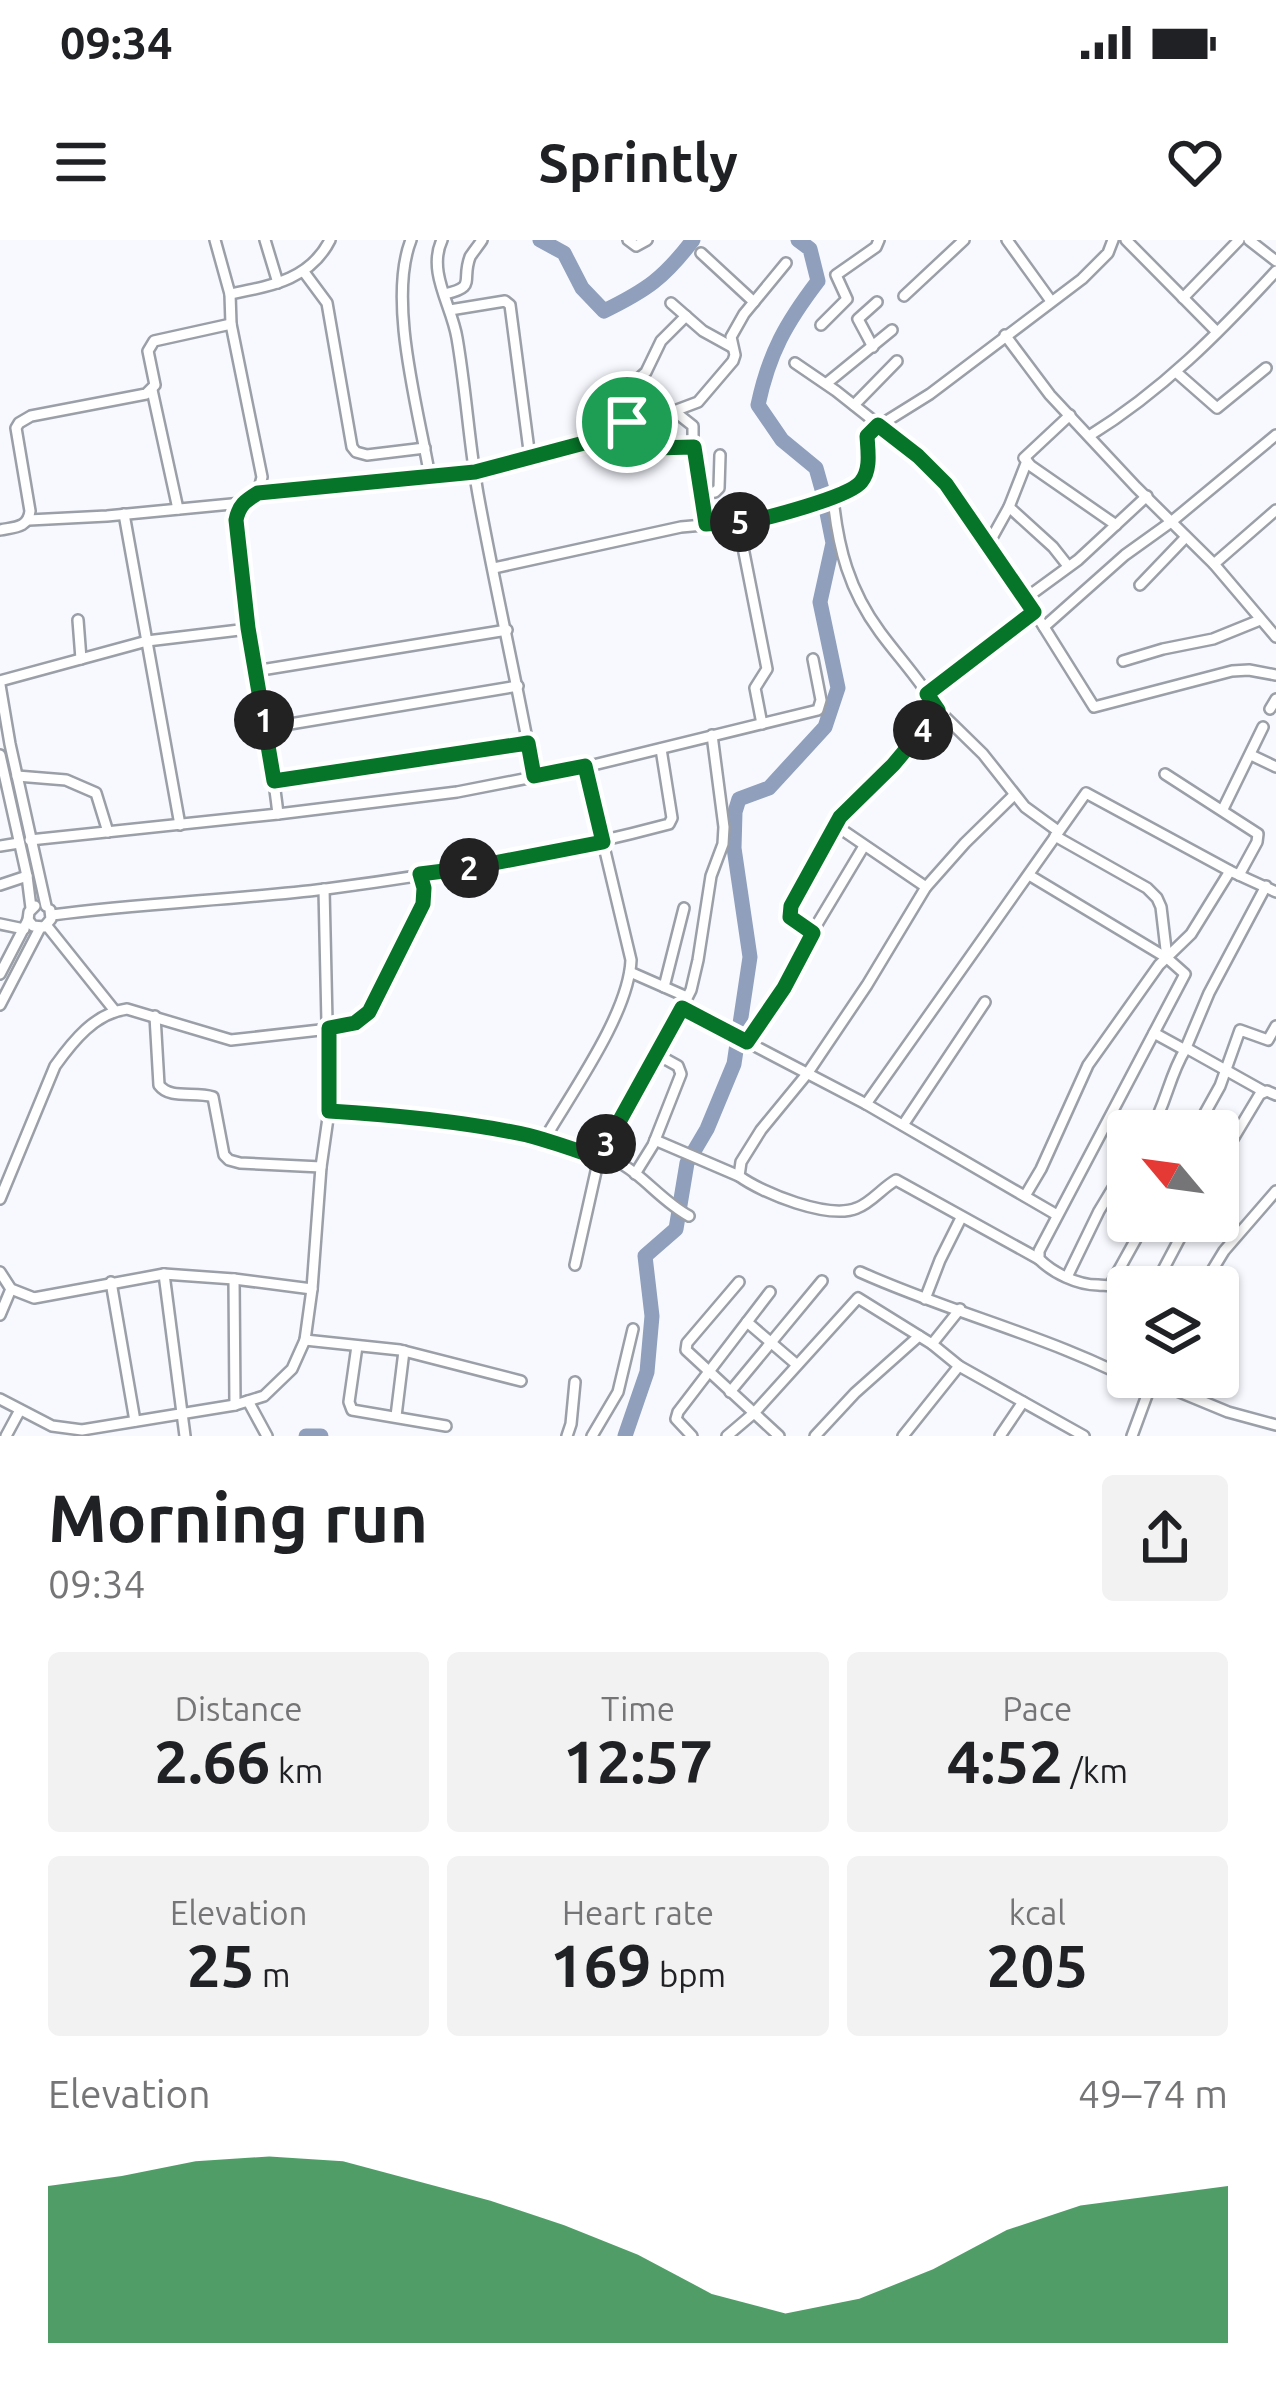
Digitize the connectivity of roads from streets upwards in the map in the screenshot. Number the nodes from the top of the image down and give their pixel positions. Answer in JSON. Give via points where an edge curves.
{"nodes":[{"id":1,"x":215,"y":240,"type":"edge"},
{"id":2,"x":265,"y":240,"type":"edge"},
{"id":3,"x":330,"y":240,"type":"edge"},
{"id":4,"x":411,"y":240,"type":"edge"},
{"id":5,"x":442,"y":240,"type":"edge"},
{"id":6,"x":482,"y":240,"type":"edge"},
{"id":7,"x":628,"y":240,"type":"edge"},
{"id":8,"x":647,"y":240,"type":"edge"},
{"id":9,"x":879,"y":240,"type":"edge"},
{"id":10,"x":964,"y":240,"type":"edge"},
{"id":11,"x":1007,"y":240,"type":"edge"},
{"id":12,"x":1113,"y":240,"type":"edge"},
{"id":13,"x":1126,"y":240,"type":"edge"},
{"id":14,"x":1240,"y":240,"type":"edge"},
{"id":15,"x":1249,"y":240,"type":"edge"},
{"id":16,"x":701,"y":253,"type":"dead end"},
{"id":17,"x":1276,"y":261,"type":"edge"},
{"id":18,"x":786,"y":263,"type":"dead end"},
{"id":19,"x":1276,"y":271,"type":"edge"},
{"id":20,"x":304,"y":272,"type":"junction"},
{"id":21,"x":278,"y":283,"type":"junction"},
{"id":22,"x":230,"y":294,"type":"junction"},
{"id":23,"x":445,"y":294,"type":"junction"},
{"id":24,"x":904,"y":296,"type":"dead end"},
{"id":25,"x":1183,"y":298,"type":"junction"},
{"id":26,"x":754,"y":302,"type":"junction"},
{"id":27,"x":877,"y":302,"type":"dead end"},
{"id":28,"x":1051,"y":302,"type":"junction"},
{"id":29,"x":670,"y":303,"type":"dead end"},
{"id":30,"x":450,"y":310,"type":"junction"},
{"id":31,"x":686,"y":316,"type":"junction"},
{"id":32,"x":231,"y":324,"type":"junction"},
{"id":33,"x":821,"y":325,"type":"dead end"},
{"id":34,"x":892,"y":330,"type":"dead end"},
{"id":35,"x":1216,"y":332,"type":"junction"},
{"id":36,"x":1005,"y":334,"type":"junction"},
{"id":37,"x":732,"y":346,"type":"junction"},
{"id":38,"x":873,"y":346,"type":"junction"},
{"id":39,"x":897,"y":361,"type":"dead end"},
{"id":40,"x":795,"y":363,"type":"dead end"},
{"id":41,"x":1266,"y":368,"type":"dead end"},
{"id":42,"x":1176,"y":372,"type":"junction"},
{"id":43,"x":826,"y":383,"type":"junction"},
{"id":44,"x":152,"y":390,"type":"junction"},
{"id":45,"x":854,"y":405,"type":"junction"},
{"id":46,"x":674,"y":411,"type":"junction"},
{"id":47,"x":1070,"y":415,"type":"junction"},
{"id":48,"x":639,"y":417,"type":"junction"},
{"id":49,"x":627,"y":422,"type":"junction"},
{"id":50,"x":878,"y":425,"type":"junction"},
{"id":51,"x":1276,"y":435,"type":"edge"},
{"id":52,"x":1089,"y":436,"type":"junction"},
{"id":53,"x":694,"y":447,"type":"junction"},
{"id":54,"x":425,"y":448,"type":"junction"},
{"id":55,"x":720,"y":455,"type":"dead end"},
{"id":56,"x":530,"y":458,"type":"junction"},
{"id":57,"x":1027,"y":461,"type":"junction"},
{"id":58,"x":475,"y":472,"type":"junction"},
{"id":59,"x":430,"y":477,"type":"junction"},
{"id":60,"x":258,"y":493,"type":"junction"},
{"id":61,"x":701,"y":494,"type":"junction"},
{"id":62,"x":1147,"y":496,"type":"junction"},
{"id":63,"x":826,"y":499,"type":"junction"},
{"id":64,"x":242,"y":502,"type":"junction"},
{"id":65,"x":1009,"y":507,"type":"junction"},
{"id":66,"x":178,"y":509,"type":"junction"},
{"id":67,"x":1276,"y":510,"type":"edge"},
{"id":68,"x":124,"y":514,"type":"junction"},
{"id":69,"x":29,"y":520,"type":"junction"},
{"id":70,"x":738,"y":522,"type":"junction"},
{"id":71,"x":1171,"y":522,"type":"junction"},
{"id":72,"x":706,"y":524,"type":"junction"},
{"id":73,"x":1116,"y":525,"type":"junction"},
{"id":74,"x":0,"y":530,"type":"edge"},
{"id":75,"x":1186,"y":537,"type":"junction"},
{"id":76,"x":988,"y":543,"type":"junction"},
{"id":77,"x":1214,"y":564,"type":"junction"},
{"id":78,"x":1069,"y":566,"type":"junction"},
{"id":79,"x":494,"y":568,"type":"junction"},
{"id":80,"x":1140,"y":584,"type":"dead end"},
{"id":81,"x":1026,"y":598,"type":"junction"},
{"id":82,"x":1034,"y":612,"type":"junction"},
{"id":83,"x":78,"y":620,"type":"dead end"},
{"id":84,"x":1260,"y":620,"type":"junction"},
{"id":85,"x":1043,"y":627,"type":"junction"},
{"id":86,"x":248,"y":628,"type":"junction"},
{"id":87,"x":507,"y":630,"type":"junction"},
{"id":88,"x":1276,"y":637,"type":"edge"},
{"id":89,"x":147,"y":641,"type":"junction"},
{"id":90,"x":81,"y":659,"type":"junction"},
{"id":91,"x":813,"y":659,"type":"dead end"},
{"id":92,"x":1123,"y":661,"type":"dead end"},
{"id":93,"x":255,"y":671,"type":"junction"},
{"id":94,"x":1276,"y":675,"type":"edge"},
{"id":95,"x":0,"y":683,"type":"edge"},
{"id":96,"x":518,"y":686,"type":"junction"},
{"id":97,"x":927,"y":694,"type":"junction"},
{"id":98,"x":938,"y":710,"type":"junction"},
{"id":99,"x":762,"y":724,"type":"junction"},
{"id":100,"x":1263,"y":727,"type":"dead end"},
{"id":101,"x":266,"y":728,"type":"junction"},
{"id":102,"x":712,"y":736,"type":"junction"},
{"id":103,"x":528,"y":743,"type":"junction"},
{"id":104,"x":661,"y":749,"type":"junction"},
{"id":105,"x":0,"y":755,"type":"edge"},
{"id":106,"x":1251,"y":755,"type":"junction"},
{"id":107,"x":585,"y":766,"type":"junction"},
{"id":108,"x":1276,"y":767,"type":"edge"},
{"id":109,"x":1165,"y":774,"type":"dead end"},
{"id":110,"x":534,"y":776,"type":"junction"},
{"id":111,"x":7,"y":780,"type":"edge"},
{"id":112,"x":274,"y":781,"type":"junction"},
{"id":113,"x":1014,"y":795,"type":"junction"},
{"id":114,"x":1223,"y":809,"type":"junction"},
{"id":115,"x":278,"y":814,"type":"junction"},
{"id":116,"x":180,"y":825,"type":"junction"},
{"id":117,"x":835,"y":825,"type":"junction"},
{"id":118,"x":108,"y":832,"type":"junction"},
{"id":119,"x":1057,"y":834,"type":"junction"},
{"id":120,"x":24,"y":841,"type":"junction"},
{"id":121,"x":603,"y":842,"type":"junction"},
{"id":122,"x":0,"y":846,"type":"edge"},
{"id":123,"x":865,"y":846,"type":"junction"},
{"id":124,"x":1235,"y":873,"type":"junction"},
{"id":125,"x":420,"y":874,"type":"junction"},
{"id":126,"x":1029,"y":875,"type":"junction"},
{"id":127,"x":27,"y":876,"type":"junction"},
{"id":128,"x":0,"y":885,"type":"edge"},
{"id":129,"x":926,"y":887,"type":"junction"},
{"id":130,"x":324,"y":889,"type":"junction"},
{"id":131,"x":1271,"y":889,"type":"edge"},
{"id":132,"x":684,"y":908,"type":"dead end"},
{"id":133,"x":28,"y":919,"type":"junction"},
{"id":134,"x":46,"y":919,"type":"junction"},
{"id":135,"x":0,"y":924,"type":"edge"},
{"id":136,"x":813,"y":933,"type":"junction"},
{"id":137,"x":1167,"y":958,"type":"junction"},
{"id":138,"x":630,"y":972,"type":"junction"},
{"id":139,"x":0,"y":974,"type":"edge"},
{"id":140,"x":1185,"y":974,"type":"junction"},
{"id":141,"x":1213,"y":986,"type":"junction"},
{"id":142,"x":664,"y":987,"type":"junction"},
{"id":143,"x":986,"y":1002,"type":"dead end"},
{"id":144,"x":685,"y":1003,"type":"junction"},
{"id":145,"x":0,"y":1004,"type":"edge"},
{"id":146,"x":115,"y":1011,"type":"junction"},
{"id":147,"x":155,"y":1016,"type":"junction"},
{"id":148,"x":1276,"y":1026,"type":"edge"},
{"id":149,"x":329,"y":1028,"type":"junction"},
{"id":150,"x":1154,"y":1033,"type":"junction"},
{"id":151,"x":745,"y":1041,"type":"junction"},
{"id":152,"x":1185,"y":1050,"type":"junction"},
{"id":153,"x":658,"y":1055,"type":"junction"},
{"id":154,"x":1224,"y":1071,"type":"junction"},
{"id":155,"x":807,"y":1074,"type":"junction"},
{"id":156,"x":1263,"y":1091,"type":"junction"},
{"id":157,"x":1276,"y":1096,"type":"edge"},
{"id":158,"x":866,"y":1104,"type":"junction"},
{"id":159,"x":1162,"y":1110,"type":"edge"},
{"id":160,"x":1207,"y":1110,"type":"edge"},
{"id":161,"x":329,"y":1111,"type":"junction"},
{"id":162,"x":903,"y":1125,"type":"junction"},
{"id":163,"x":1239,"y":1130,"type":"edge"},
{"id":164,"x":544,"y":1140,"type":"junction"},
{"id":165,"x":655,"y":1140,"type":"junction"},
{"id":166,"x":599,"y":1158,"type":"junction"},
{"id":167,"x":321,"y":1167,"type":"junction"},
{"id":168,"x":634,"y":1174,"type":"junction"},
{"id":169,"x":739,"y":1175,"type":"junction"},
{"id":170,"x":1276,"y":1191,"type":"edge"},
{"id":171,"x":1025,"y":1196,"type":"junction"},
{"id":172,"x":1107,"y":1198,"type":"edge"},
{"id":173,"x":0,"y":1199,"type":"edge"},
{"id":174,"x":1057,"y":1215,"type":"junction"},
{"id":175,"x":689,"y":1216,"type":"dead end"},
{"id":176,"x":961,"y":1218,"type":"junction"},
{"id":177,"x":1039,"y":1259,"type":"junction"},
{"id":178,"x":574,"y":1265,"type":"dead end"},
{"id":179,"x":1215,"y":1266,"type":"edge"},
{"id":180,"x":0,"y":1272,"type":"edge"},
{"id":181,"x":860,"y":1272,"type":"dead end"},
{"id":182,"x":164,"y":1274,"type":"junction"},
{"id":183,"x":1067,"y":1277,"type":"junction"},
{"id":184,"x":234,"y":1279,"type":"junction"},
{"id":185,"x":822,"y":1281,"type":"dead end"},
{"id":186,"x":111,"y":1282,"type":"junction"},
{"id":187,"x":739,"y":1282,"type":"dead end"},
{"id":188,"x":1107,"y":1285,"type":"edge"},
{"id":189,"x":312,"y":1288,"type":"junction"},
{"id":190,"x":11,"y":1289,"type":"junction"},
{"id":191,"x":770,"y":1292,"type":"dead end"},
{"id":192,"x":925,"y":1299,"type":"junction"},
{"id":193,"x":960,"y":1310,"type":"junction"},
{"id":194,"x":0,"y":1316,"type":"edge"},
{"id":195,"x":747,"y":1322,"type":"junction"},
{"id":196,"x":633,"y":1329,"type":"dead end"},
{"id":197,"x":919,"y":1336,"type":"junction"},
{"id":198,"x":305,"y":1340,"type":"junction"},
{"id":199,"x":773,"y":1343,"type":"junction"},
{"id":200,"x":932,"y":1344,"type":"junction"},
{"id":201,"x":357,"y":1346,"type":"junction"},
{"id":202,"x":404,"y":1351,"type":"junction"},
{"id":203,"x":796,"y":1364,"type":"junction"},
{"id":204,"x":1107,"y":1365,"type":"edge"},
{"id":205,"x":959,"y":1366,"type":"junction"},
{"id":206,"x":709,"y":1372,"type":"junction"},
{"id":207,"x":521,"y":1381,"type":"dead end"},
{"id":208,"x":574,"y":1382,"type":"dead end"},
{"id":209,"x":730,"y":1392,"type":"junction"},
{"id":210,"x":1147,"y":1398,"type":"edge"},
{"id":211,"x":1193,"y":1398,"type":"edge"},
{"id":212,"x":0,"y":1399,"type":"edge"},
{"id":213,"x":248,"y":1401,"type":"junction"},
{"id":214,"x":1023,"y":1402,"type":"junction"},
{"id":215,"x":235,"y":1406,"type":"junction"},
{"id":216,"x":20,"y":1410,"type":"junction"},
{"id":217,"x":754,"y":1413,"type":"junction"},
{"id":218,"x":181,"y":1415,"type":"junction"},
{"id":219,"x":396,"y":1416,"type":"junction"},
{"id":220,"x":135,"y":1421,"type":"junction"},
{"id":221,"x":446,"y":1426,"type":"dead end"},
{"id":222,"x":1276,"y":1426,"type":"edge"},
{"id":223,"x":568,"y":1433,"type":"edge"},
{"id":224,"x":1071,"y":1433,"type":"edge"},
{"id":225,"x":6,"y":1436,"type":"edge"},
{"id":226,"x":185,"y":1436,"type":"edge"},
{"id":227,"x":267,"y":1436,"type":"edge"},
{"id":228,"x":589,"y":1436,"type":"edge"},
{"id":229,"x":692,"y":1436,"type":"edge"},
{"id":230,"x":727,"y":1436,"type":"edge"},
{"id":231,"x":779,"y":1436,"type":"edge"},
{"id":232,"x":815,"y":1436,"type":"edge"},
{"id":233,"x":903,"y":1436,"type":"edge"},
{"id":234,"x":1000,"y":1436,"type":"edge"},
{"id":235,"x":1084,"y":1436,"type":"edge"},
{"id":236,"x":1132,"y":1436,"type":"edge"}],
"edges":[{"from":1,"to":22,"type":"street"},
{"from":2,"to":21,"type":"street"},
{"from":3,"to":20,"type":"street"},
{"from":4,"to":54,"type":"street","via":[[402,288]]},
{"from":5,"to":23,"type":"street","via":[[436,268]]},
{"from":6,"to":23,"type":"street","via":[[466,286]]},
{"from":7,"to":8,"type":"street"},
{"from":9,"to":33,"type":"street","via":[[836,275],[847,299]]},
{"from":10,"to":24,"type":"street"},
{"from":11,"to":28,"type":"street"},
{"from":12,"to":28,"type":"street","via":[[1102,260]]},
{"from":13,"to":25,"type":"street"},
{"from":14,"to":25,"type":"street"},
{"from":15,"to":17,"type":"street"},
{"from":16,"to":26,"type":"street"},
{"from":18,"to":26,"type":"street"},
{"from":19,"to":35,"type":"street"},
{"from":20,"to":21,"type":"street"},
{"from":20,"to":54,"type":"street","via":[[327,303],[356,452]]},
{"from":21,"to":22,"type":"street"},
{"from":22,"to":32,"type":"street"},
{"from":23,"to":30,"type":"street"},
{"from":25,"to":35,"type":"street"},
{"from":26,"to":37,"type":"street"},
{"from":27,"to":38,"type":"street","via":[[858,320]]},
{"from":28,"to":36,"type":"street"},
{"from":29,"to":31,"type":"street"},
{"from":30,"to":56,"type":"street","via":[[511,305]]},
{"from":30,"to":58,"type":"street"},
{"from":31,"to":37,"type":"street"},
{"from":31,"to":49,"type":"street","via":[[623,394]]},
{"from":32,"to":44,"type":"street","via":[[154,341]]},
{"from":32,"to":60,"type":"street","via":[[262,477]]},
{"from":34,"to":38,"type":"street"},
{"from":35,"to":42,"type":"street"},
{"from":36,"to":47,"type":"street"},
{"from":36,"to":50,"type":"street"},
{"from":37,"to":46,"type":"street","via":[[734,361],[708,393]]},
{"from":38,"to":43,"type":"street"},
{"from":39,"to":45,"type":"street"},
{"from":40,"to":43,"type":"street"},
{"from":41,"to":42,"type":"street","via":[[1217,408]]},
{"from":42,"to":52,"type":"street"},
{"from":43,"to":45,"type":"street"},
{"from":44,"to":66,"type":"street"},
{"from":44,"to":69,"type":"street","via":[[19,423]]},
{"from":45,"to":50,"type":"street"},
{"from":46,"to":48,"type":"street"},
{"from":46,"to":53,"type":"street","via":[[693,426]]},
{"from":47,"to":52,"type":"street"},
{"from":47,"to":57,"type":"street","via":[[1026,453]]},
{"from":48,"to":49,"type":"street"},
{"from":48,"to":53,"type":"street","via":[[653,448]]},
{"from":49,"to":56,"type":"street"},
{"from":50,"to":63,"type":"street","via":[[867,436],[862,481]]},
{"from":50,"to":76,"type":"street","via":[[946,484]]},
{"from":51,"to":71,"type":"street"},
{"from":52,"to":62,"type":"street"},
{"from":53,"to":61,"type":"street"},
{"from":54,"to":59,"type":"street"},
{"from":55,"to":61,"type":"street","via":[[719,488]]},
{"from":56,"to":58,"type":"street"},
{"from":57,"to":65,"type":"street"},
{"from":57,"to":73,"type":"street"},
{"from":58,"to":59,"type":"street"},
{"from":58,"to":79,"type":"street"},
{"from":59,"to":60,"type":"street"},
{"from":60,"to":64,"type":"street"},
{"from":61,"to":72,"type":"street"},
{"from":62,"to":71,"type":"street"},
{"from":62,"to":73,"type":"street"},
{"from":63,"to":70,"type":"street"},
{"from":63,"to":97,"type":"street","via":[[864,606]]},
{"from":64,"to":66,"type":"street"},
{"from":64,"to":86,"type":"street","via":[[236,520]]},
{"from":65,"to":76,"type":"street"},
{"from":65,"to":78,"type":"street"},
{"from":66,"to":68,"type":"street"},
{"from":67,"to":77,"type":"street"},
{"from":68,"to":69,"type":"street"},
{"from":68,"to":89,"type":"street"},
{"from":69,"to":74,"type":"street"},
{"from":70,"to":72,"type":"street"},
{"from":70,"to":99,"type":"street","via":[[767,669],[755,688]]},
{"from":71,"to":75,"type":"street"},
{"from":71,"to":85,"type":"street"},
{"from":72,"to":79,"type":"street"},
{"from":73,"to":78,"type":"street"},
{"from":75,"to":77,"type":"street"},
{"from":75,"to":80,"type":"street"},
{"from":76,"to":81,"type":"street"},
{"from":77,"to":84,"type":"street"},
{"from":78,"to":81,"type":"street"},
{"from":79,"to":87,"type":"street"},
{"from":81,"to":82,"type":"street"},
{"from":82,"to":85,"type":"street"},
{"from":82,"to":97,"type":"street"},
{"from":83,"to":90,"type":"street"},
{"from":84,"to":88,"type":"street"},
{"from":84,"to":92,"type":"street"},
{"from":85,"to":94,"type":"street","via":[[1097,708],[1232,671]]},
{"from":86,"to":89,"type":"street"},
{"from":86,"to":93,"type":"street"},
{"from":87,"to":93,"type":"street"},
{"from":87,"to":96,"type":"street"},
{"from":89,"to":90,"type":"street"},
{"from":89,"to":116,"type":"street"},
{"from":90,"to":95,"type":"street"},
{"from":91,"to":99,"type":"street","via":[[818,710]]},
{"from":93,"to":101,"type":"street"},
{"from":95,"to":111,"type":"street"},
{"from":96,"to":101,"type":"street"},
{"from":96,"to":103,"type":"street"},
{"from":97,"to":98,"type":"street"},
{"from":98,"to":113,"type":"street"},
{"from":98,"to":117,"type":"street"},
{"from":99,"to":102,"type":"street"},
{"from":100,"to":106,"type":"street"},
{"from":101,"to":112,"type":"street"},
{"from":102,"to":104,"type":"street"},
{"from":102,"to":144,"type":"street","via":[[723,844]]},
{"from":103,"to":110,"type":"street"},
{"from":103,"to":112,"type":"street"},
{"from":104,"to":107,"type":"street"},
{"from":104,"to":121,"type":"street","via":[[672,822]]},
{"from":105,"to":111,"type":"street"},
{"from":106,"to":108,"type":"street"},
{"from":106,"to":114,"type":"street"},
{"from":107,"to":110,"type":"street"},
{"from":107,"to":121,"type":"street"},
{"from":109,"to":114,"type":"street"},
{"from":110,"to":115,"type":"street"},
{"from":111,"to":118,"type":"street","via":[[66,780],[96,793]]},
{"from":111,"to":120,"type":"street"},
{"from":112,"to":115,"type":"street"},
{"from":113,"to":119,"type":"street"},
{"from":113,"to":129,"type":"street"},
{"from":114,"to":124,"type":"street","via":[[1259,838]]},
{"from":115,"to":116,"type":"street"},
{"from":116,"to":118,"type":"street"},
{"from":117,"to":123,"type":"street"},
{"from":117,"to":136,"type":"street","via":[[791,906],[790,917]]},
{"from":118,"to":120,"type":"street"},
{"from":119,"to":124,"type":"street","via":[[1086,793]]},
{"from":119,"to":126,"type":"street"},
{"from":119,"to":137,"type":"street","via":[[1157,898]]},
{"from":120,"to":122,"type":"street"},
{"from":120,"to":127,"type":"street"},
{"from":120,"to":134,"type":"street"},
{"from":121,"to":125,"type":"street"},
{"from":121,"to":138,"type":"street"},
{"from":123,"to":129,"type":"street"},
{"from":123,"to":136,"type":"street"},
{"from":124,"to":131,"type":"street"},
{"from":124,"to":137,"type":"street"},
{"from":125,"to":130,"type":"street"},
{"from":125,"to":149,"type":"street","via":[[423,904],[369,1012]]},
{"from":126,"to":137,"type":"street"},
{"from":126,"to":158,"type":"street"},
{"from":127,"to":128,"type":"street"},
{"from":127,"to":133,"type":"street"},
{"from":129,"to":155,"type":"street"},
{"from":130,"to":134,"type":"street"},
{"from":130,"to":149,"type":"street"},
{"from":131,"to":141,"type":"street"},
{"from":132,"to":142,"type":"street"},
{"from":133,"to":134,"type":"street","via":[[33,926]]},
{"from":133,"to":134,"type":"street","via":[[38,905]]},
{"from":133,"to":135,"type":"street"},
{"from":133,"to":139,"type":"street"},
{"from":134,"to":145,"type":"street"},
{"from":134,"to":146,"type":"street"},
{"from":136,"to":151,"type":"street"},
{"from":137,"to":140,"type":"street"},
{"from":137,"to":171,"type":"street","via":[[1088,1065]]},
{"from":138,"to":142,"type":"street"},
{"from":138,"to":164,"type":"street","via":[[617,1014]]},
{"from":140,"to":141,"type":"street"},
{"from":140,"to":150,"type":"street"},
{"from":141,"to":152,"type":"street"},
{"from":142,"to":144,"type":"street"},
{"from":143,"to":162,"type":"street"},
{"from":144,"to":151,"type":"street"},
{"from":144,"to":153,"type":"street"},
{"from":146,"to":147,"type":"street"},
{"from":146,"to":173,"type":"street","via":[[87,1028],[56,1066]]},
{"from":147,"to":149,"type":"street","via":[[231,1040]]},
{"from":147,"to":167,"type":"street","via":[[159,1085],[169,1094],[213,1097],[229,1160]]},
{"from":148,"to":154,"type":"street","via":[[1268,1040],[1240,1030]]},
{"from":149,"to":161,"type":"street"},
{"from":150,"to":152,"type":"street"},
{"from":150,"to":174,"type":"street"},
{"from":151,"to":155,"type":"street"},
{"from":152,"to":154,"type":"street"},
{"from":152,"to":159,"type":"street"},
{"from":153,"to":165,"type":"street","via":[[681,1071]]},
{"from":153,"to":166,"type":"street"},
{"from":154,"to":156,"type":"street"},
{"from":154,"to":160,"type":"street"},
{"from":155,"to":158,"type":"street"},
{"from":155,"to":169,"type":"street","via":[[761,1130]]},
{"from":156,"to":157,"type":"street"},
{"from":156,"to":163,"type":"street"},
{"from":158,"to":162,"type":"street"},
{"from":161,"to":164,"type":"street"},
{"from":161,"to":167,"type":"street"},
{"from":162,"to":171,"type":"street"},
{"from":164,"to":166,"type":"street"},
{"from":165,"to":168,"type":"street"},
{"from":165,"to":169,"type":"street"},
{"from":166,"to":168,"type":"street"},
{"from":166,"to":178,"type":"street"},
{"from":167,"to":189,"type":"street"},
{"from":168,"to":175,"type":"street"},
{"from":169,"to":176,"type":"street","via":[[794,1203],[843,1211],[896,1180]]},
{"from":170,"to":179,"type":"street"},
{"from":171,"to":174,"type":"street"},
{"from":172,"to":183,"type":"street"},
{"from":174,"to":177,"type":"street"},
{"from":176,"to":177,"type":"street"},
{"from":176,"to":192,"type":"street"},
{"from":177,"to":183,"type":"street"},
{"from":180,"to":190,"type":"street"},
{"from":181,"to":192,"type":"street"},
{"from":182,"to":184,"type":"street"},
{"from":182,"to":186,"type":"street"},
{"from":182,"to":218,"type":"street"},
{"from":183,"to":188,"type":"street"},
{"from":184,"to":189,"type":"street"},
{"from":184,"to":215,"type":"street"},
{"from":185,"to":199,"type":"street"},
{"from":186,"to":190,"type":"street","via":[[34,1298]]},
{"from":186,"to":220,"type":"street"},
{"from":187,"to":206,"type":"street","via":[[686,1347]]},
{"from":189,"to":198,"type":"street"},
{"from":190,"to":194,"type":"street"},
{"from":191,"to":195,"type":"street"},
{"from":192,"to":193,"type":"street"},
{"from":193,"to":200,"type":"street"},
{"from":193,"to":204,"type":"street"},
{"from":195,"to":199,"type":"street"},
{"from":195,"to":206,"type":"street"},
{"from":196,"to":228,"type":"street","via":[[618,1392]]},
{"from":197,"to":200,"type":"street"},
{"from":197,"to":203,"type":"street","via":[[858,1298]]},
{"from":197,"to":232,"type":"street"},
{"from":198,"to":201,"type":"street"},
{"from":198,"to":213,"type":"street","via":[[283,1381]]},
{"from":199,"to":203,"type":"street"},
{"from":199,"to":209,"type":"street"},
{"from":200,"to":205,"type":"street"},
{"from":201,"to":202,"type":"street"},
{"from":201,"to":219,"type":"street","via":[[350,1406]]},
{"from":202,"to":207,"type":"street"},
{"from":202,"to":219,"type":"street"},
{"from":203,"to":217,"type":"street"},
{"from":205,"to":214,"type":"street"},
{"from":205,"to":233,"type":"street"},
{"from":206,"to":209,"type":"street"},
{"from":206,"to":229,"type":"street","via":[[676,1416]]},
{"from":208,"to":223,"type":"street"},
{"from":209,"to":217,"type":"street"},
{"from":210,"to":236,"type":"street"},
{"from":211,"to":222,"type":"street"},
{"from":212,"to":216,"type":"street"},
{"from":213,"to":215,"type":"street"},
{"from":213,"to":227,"type":"street"},
{"from":214,"to":224,"type":"street"},
{"from":214,"to":234,"type":"street"},
{"from":215,"to":218,"type":"street"},
{"from":216,"to":220,"type":"street","via":[[69,1430]]},
{"from":216,"to":225,"type":"street"},
{"from":217,"to":230,"type":"street"},
{"from":217,"to":231,"type":"street"},
{"from":218,"to":220,"type":"street"},
{"from":218,"to":226,"type":"street"},
{"from":219,"to":221,"type":"street"},
{"from":223,"to":228,"type":"street"},
{"from":224,"to":235,"type":"street"}]}
